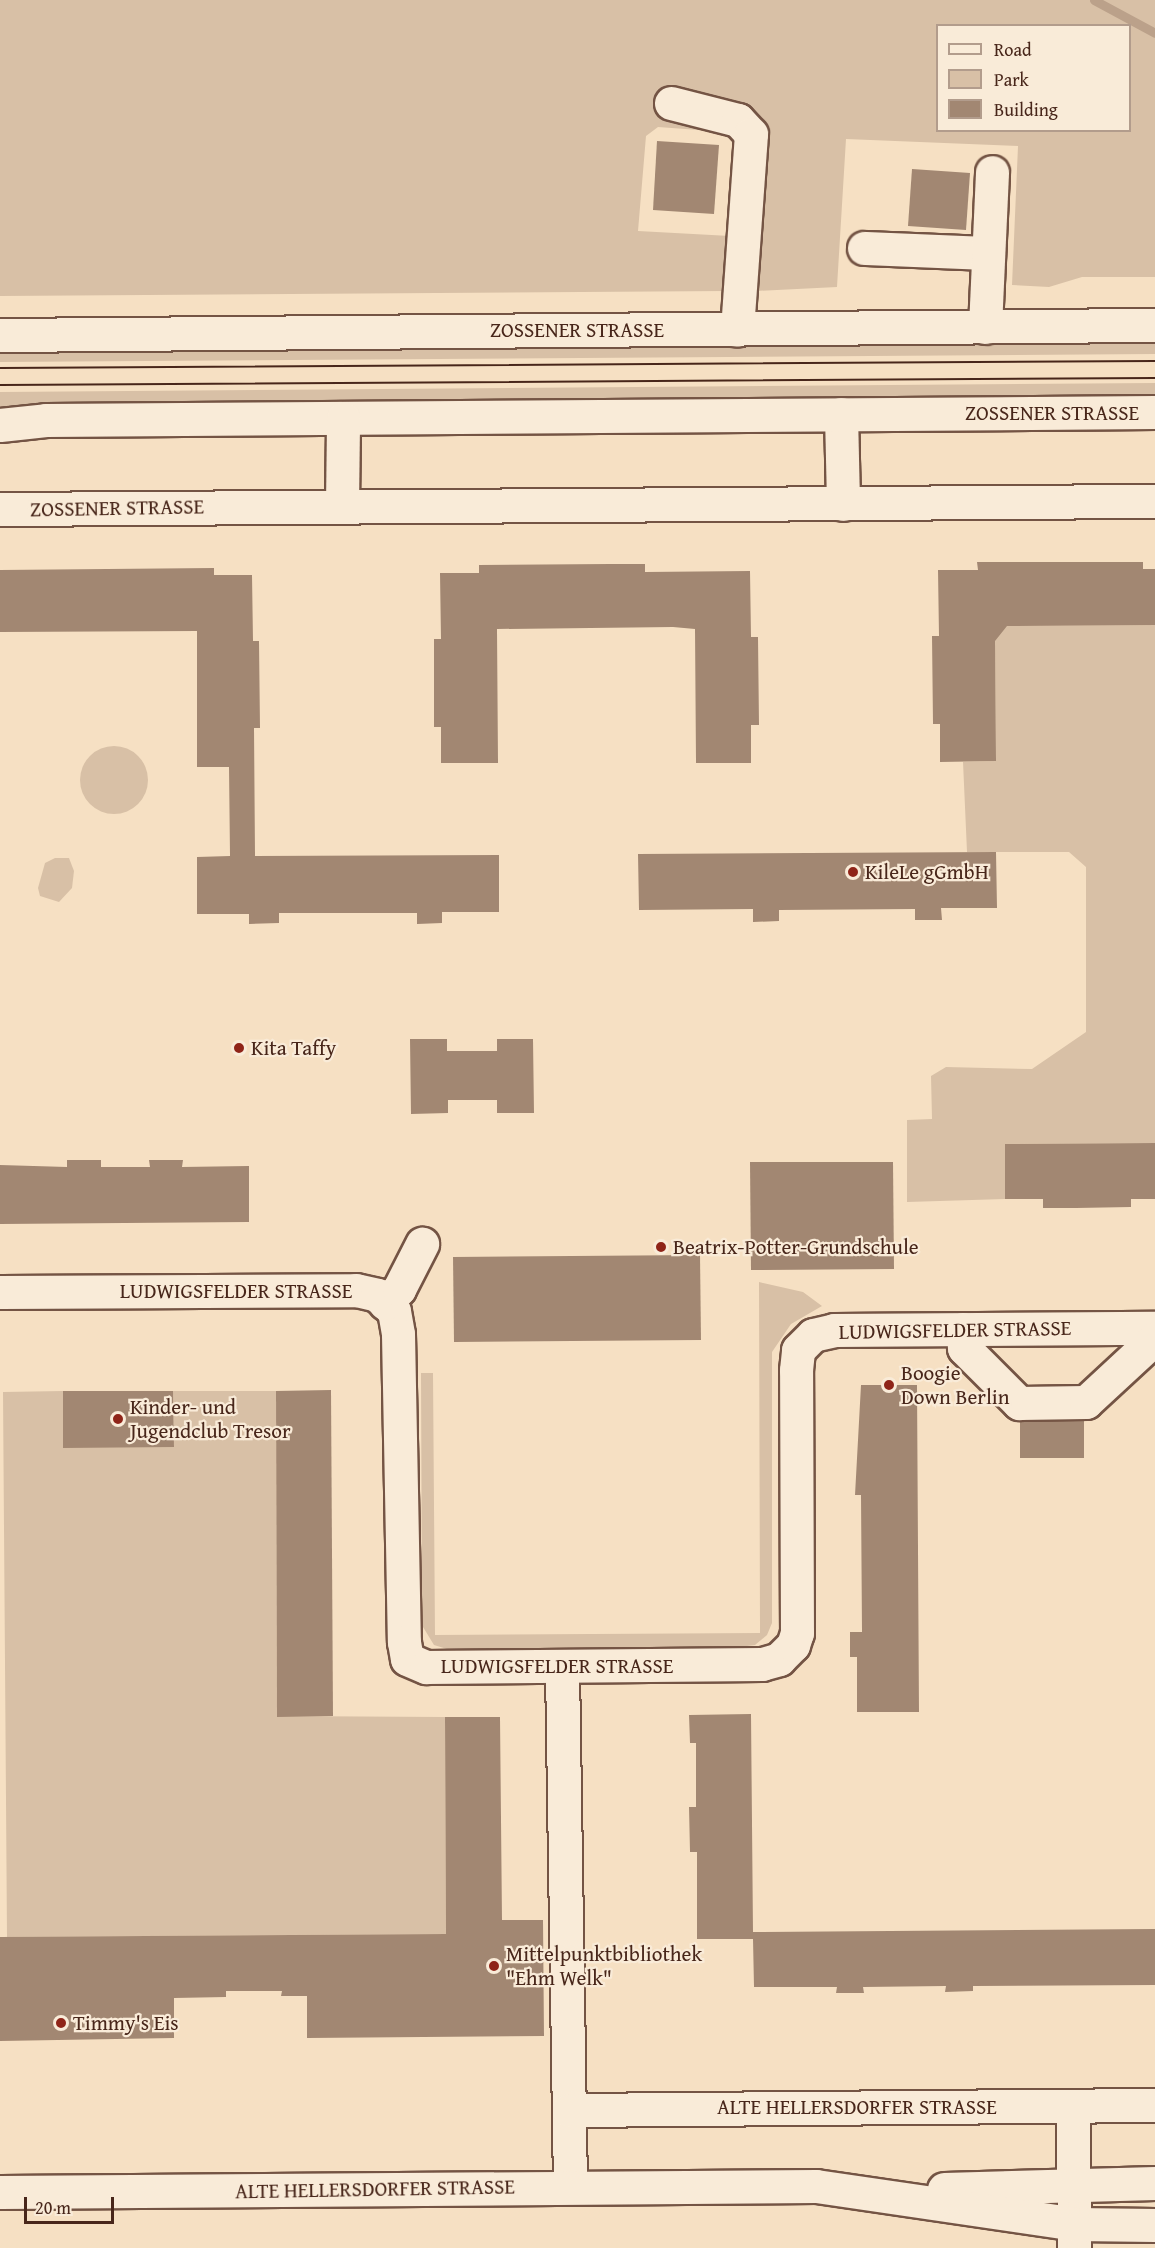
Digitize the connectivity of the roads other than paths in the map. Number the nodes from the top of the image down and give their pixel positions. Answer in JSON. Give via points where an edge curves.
{"nodes":[{"id":1,"x":671,"y":103,"type":"dead end"},
{"id":2,"x":992,"y":172,"type":"dead end"},
{"id":3,"x":864,"y":248,"type":"dead end"},
{"id":4,"x":988,"y":253,"type":"junction"},
{"id":5,"x":1155,"y":325,"type":"edge"},
{"id":6,"x":985,"y":327,"type":"junction"},
{"id":7,"x":737,"y":329,"type":"junction"},
{"id":8,"x":0,"y":335,"type":"edge"},
{"id":9,"x":1155,"y":412,"type":"edge"},
{"id":10,"x":841,"y":414,"type":"junction"},
{"id":11,"x":343,"y":418,"type":"junction"},
{"id":12,"x":0,"y":425,"type":"edge"},
{"id":13,"x":1155,"y":501,"type":"edge"},
{"id":14,"x":843,"y":504,"type":"junction"},
{"id":15,"x":342,"y":506,"type":"junction"},
{"id":16,"x":0,"y":509,"type":"edge"},
{"id":17,"x":422,"y":1244,"type":"dead end"},
{"id":18,"x":0,"y":1292,"type":"edge"},
{"id":19,"x":385,"y":1302,"type":"junction"},
{"id":20,"x":1155,"y":1328,"type":"edge"},
{"id":21,"x":963,"y":1329,"type":"junction"},
{"id":22,"x":1155,"y":1338,"type":"edge"},
{"id":23,"x":562,"y":1667,"type":"junction"},
{"id":24,"x":1072,"y":2106,"type":"junction"},
{"id":25,"x":1155,"y":2106,"type":"edge"},
{"id":26,"x":569,"y":2109,"type":"junction"},
{"id":27,"x":1074,"y":2183,"type":"junction"},
{"id":28,"x":1155,"y":2183,"type":"edge"},
{"id":29,"x":570,"y":2187,"type":"junction"},
{"id":30,"x":0,"y":2192,"type":"edge"},
{"id":31,"x":878,"y":2193,"type":"junction"},
{"id":32,"x":1155,"y":2225,"type":"edge"},
{"id":33,"x":1075,"y":2236,"type":"edge"}],
"edges":[{"from":1,"to":7,"type":"street","via":[[738,120],[751,134]]},
{"from":2,"to":4,"type":"street"},
{"from":3,"to":4,"type":"street"},
{"from":4,"to":6,"type":"street"},
{"from":5,"to":6,"type":"street","name":"ZOSSENER STRASSE"},
{"from":6,"to":7,"type":"street","name":"ZOSSENER STRASSE"},
{"from":7,"to":8,"type":"street","name":"ZOSSENER STRASSE"},
{"from":9,"to":10,"type":"street","name":"ZOSSENER STRASSE"},
{"from":10,"to":11,"type":"street","name":"ZOSSENER STRASSE"},
{"from":10,"to":14,"type":"street"},
{"from":11,"to":12,"type":"street","name":"ZOSSENER STRASSE","via":[[46,420]]},
{"from":11,"to":15,"type":"street"},
{"from":13,"to":14,"type":"street","name":"ZOSSENER STRASSE"},
{"from":14,"to":15,"type":"street","name":"ZOSSENER STRASSE"},
{"from":15,"to":16,"type":"street","name":"ZOSSENER STRASSE"},
{"from":17,"to":19,"type":"street","via":[[399,1289]]},
{"from":18,"to":19,"type":"street","name":"LUDWIGSFELDER STRASSE","via":[[356,1290]]},
{"from":19,"to":23,"type":"street","name":"LUDWIGSFELDER STRASSE","via":[[394,1311],[398,1334],[407,1659],[426,1667]]},
{"from":20,"to":21,"type":"street","name":"LUDWIGSFELDER STRASSE"},
{"from":21,"to":22,"type":"street","via":[[964,1348],[1019,1404],[1086,1402]]},
{"from":21,"to":23,"type":"street","name":"LUDWIGSFELDER STRASSE","via":[[834,1330],[813,1335],[798,1350],[797,1633],[786,1653],[762,1664]]},
{"from":23,"to":26,"type":"street"},
{"from":24,"to":25,"type":"street","name":"ALTE HELLERSDORFER STRASSE"},
{"from":24,"to":26,"type":"street","name":"ALTE HELLERSDORFER STRASSE"},
{"from":24,"to":27,"type":"street"},
{"from":26,"to":29,"type":"street"},
{"from":27,"to":28,"type":"street","name":"ALTE HELLERSDORFER STRASSE"},
{"from":27,"to":31,"type":"street","name":"ALTE HELLERSDORFER STRASSE"},
{"from":27,"to":33,"type":"street"},
{"from":29,"to":30,"type":"street","name":"ALTE HELLERSDORFER STRASSE"},
{"from":29,"to":31,"type":"street","name":"ALTE HELLERSDORFER STRASSE","via":[[816,2186]]},
{"from":31,"to":33,"type":"street","name":"ALTE HELLERSDORFER STRASSE"},
{"from":32,"to":33,"type":"street","name":"ALTE HELLERSDORFER STRASSE"}]}
